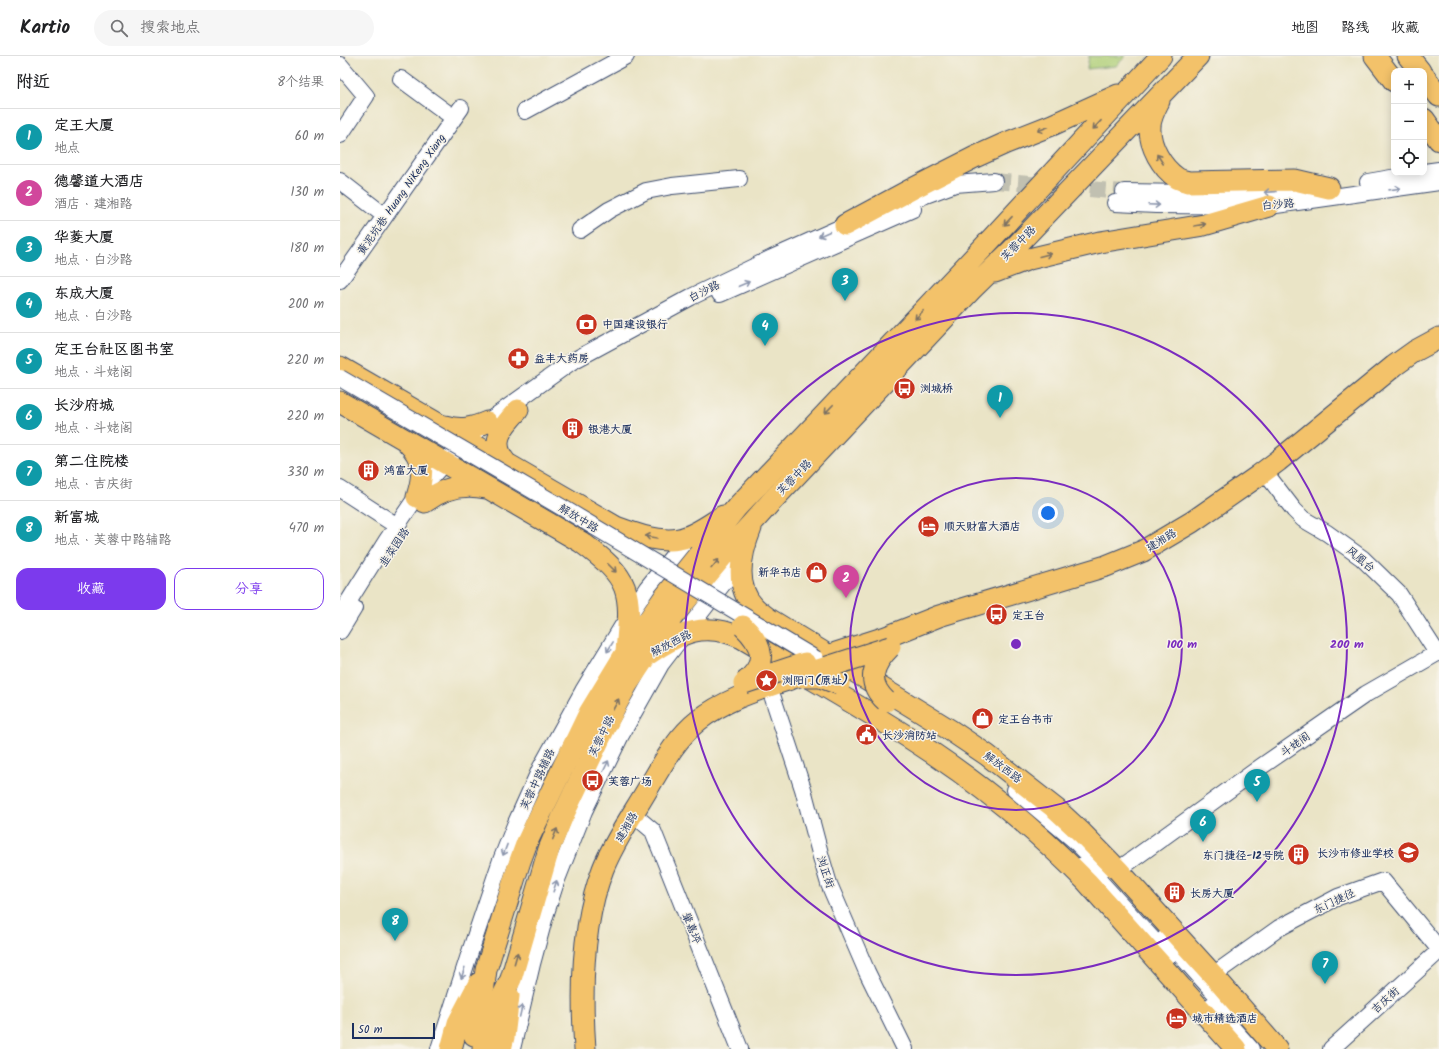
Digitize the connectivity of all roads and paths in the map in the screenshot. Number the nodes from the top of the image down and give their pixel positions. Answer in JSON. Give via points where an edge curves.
{"nodes":[{"id":1,"x":626,"y":56,"type":"edge"},
{"id":2,"x":1161,"y":56,"type":"edge"},
{"id":3,"x":1198,"y":56,"type":"edge"},
{"id":4,"x":1375,"y":56,"type":"edge"},
{"id":5,"x":1408,"y":56,"type":"edge"},
{"id":6,"x":340,"y":65,"type":"edge"},
{"id":7,"x":1418,"y":68,"type":"edge"},
{"id":8,"x":1391,"y":77,"type":"edge"},
{"id":9,"x":401,"y":80,"type":"dead end"},
{"id":10,"x":1427,"y":80,"type":"edge"},
{"id":11,"x":1130,"y":90,"type":"junction"},
{"id":12,"x":1164,"y":92,"type":"junction"},
{"id":13,"x":1439,"y":96,"type":"edge"},
{"id":14,"x":525,"y":111,"type":"dead end"},
{"id":15,"x":340,"y":135,"type":"edge"},
{"id":16,"x":1439,"y":170,"type":"edge"},
{"id":17,"x":740,"y":179,"type":"dead end"},
{"id":18,"x":1430,"y":179,"type":"edge"},
{"id":19,"x":340,"y":181,"type":"edge"},
{"id":20,"x":1329,"y":188,"type":"junction"},
{"id":21,"x":1268,"y":206,"type":"junction"},
{"id":22,"x":385,"y":216,"type":"junction"},
{"id":23,"x":845,"y":225,"type":"junction"},
{"id":24,"x":580,"y":230,"type":"dead end"},
{"id":25,"x":982,"y":278,"type":"junction"},
{"id":26,"x":340,"y":280,"type":"edge"},
{"id":27,"x":1439,"y":338,"type":"edge"},
{"id":28,"x":1439,"y":349,"type":"edge"},
{"id":29,"x":340,"y":366,"type":"edge"},
{"id":30,"x":340,"y":378,"type":"edge"},
{"id":31,"x":340,"y":390,"type":"edge"},
{"id":32,"x":340,"y":402,"type":"edge"},
{"id":33,"x":518,"y":410,"type":"junction"},
{"id":34,"x":487,"y":422,"type":"junction"},
{"id":35,"x":437,"y":423,"type":"junction"},
{"id":36,"x":402,"y":438,"type":"junction"},
{"id":37,"x":470,"y":442,"type":"junction"},
{"id":38,"x":449,"y":464,"type":"junction"},
{"id":39,"x":507,"y":464,"type":"junction"},
{"id":40,"x":1271,"y":480,"type":"junction"},
{"id":41,"x":340,"y":489,"type":"edge"},
{"id":42,"x":490,"y":489,"type":"junction"},
{"id":43,"x":421,"y":499,"type":"junction"},
{"id":44,"x":737,"y":506,"type":"junction"},
{"id":45,"x":758,"y":516,"type":"junction"},
{"id":46,"x":397,"y":526,"type":"junction"},
{"id":47,"x":689,"y":536,"type":"junction"},
{"id":48,"x":742,"y":559,"type":"junction"},
{"id":49,"x":340,"y":615,"type":"edge"},
{"id":50,"x":629,"y":617,"type":"junction"},
{"id":51,"x":743,"y":626,"type":"junction"},
{"id":52,"x":340,"y":631,"type":"edge"},
{"id":53,"x":682,"y":636,"type":"junction"},
{"id":54,"x":890,"y":647,"type":"junction"},
{"id":55,"x":635,"y":655,"type":"junction"},
{"id":56,"x":1436,"y":658,"type":"edge"},
{"id":57,"x":820,"y":664,"type":"junction"},
{"id":58,"x":744,"y":683,"type":"junction"},
{"id":59,"x":769,"y":686,"type":"junction"},
{"id":60,"x":886,"y":701,"type":"junction"},
{"id":61,"x":633,"y":814,"type":"junction"},
{"id":62,"x":1118,"y":870,"type":"junction"},
{"id":63,"x":1439,"y":950,"type":"edge"},
{"id":64,"x":486,"y":970,"type":"junction"},
{"id":65,"x":1213,"y":975,"type":"junction"},
{"id":66,"x":511,"y":978,"type":"junction"},
{"id":67,"x":1228,"y":1015,"type":"junction"},
{"id":68,"x":458,"y":1023,"type":"junction"},
{"id":69,"x":505,"y":1046,"type":"edge"},
{"id":70,"x":439,"y":1049,"type":"edge"},
{"id":71,"x":444,"y":1049,"type":"edge"},
{"id":72,"x":451,"y":1049,"type":"edge"},
{"id":73,"x":470,"y":1049,"type":"edge"},
{"id":74,"x":483,"y":1049,"type":"edge"},
{"id":75,"x":574,"y":1049,"type":"edge"},
{"id":76,"x":585,"y":1049,"type":"edge"},
{"id":77,"x":740,"y":1049,"type":"edge"},
{"id":78,"x":905,"y":1049,"type":"edge"},
{"id":79,"x":1236,"y":1049,"type":"edge"},
{"id":80,"x":1250,"y":1049,"type":"edge"},
{"id":81,"x":1266,"y":1049,"type":"edge"},
{"id":82,"x":1277,"y":1049,"type":"edge"},
{"id":83,"x":1331,"y":1049,"type":"edge"}],
"edges":[{"from":1,"to":14,"type":"street"},
{"from":2,"to":11,"type":"main road","name":"芙蓉中路"},
{"from":3,"to":12,"type":"main road","name":"芙蓉中路"},
{"from":4,"to":8,"type":"main road"},
{"from":5,"to":7,"type":"main road"},
{"from":6,"to":15,"type":"street","via":[[366,96]]},
{"from":9,"to":22,"type":"street","name":"黄泥坑巷 Huang NiKeng Xiang","via":[[458,113]]},
{"from":10,"to":13,"type":"main road"},
{"from":11,"to":23,"type":"main road","one_way":true,"via":[[975,157]]},
{"from":11,"to":44,"type":"main road","name":"芙蓉中路","one_way":true},
{"from":20,"to":12,"type":"main road","one_way":true,"via":[[1295,180],[1188,182],[1177,178],[1160,159],[1150,137],[1152,118]]},
{"from":12,"to":25,"type":"main road","name":"芙蓉中路"},
{"from":16,"to":18,"type":"street","name":"白沙路"},
{"from":17,"to":24,"type":"street","via":[[646,191],[609,210]]},
{"from":18,"to":20,"type":"street","name":"白沙路"},
{"from":21,"to":18,"type":"street","name":"白沙路","one_way":true},
{"from":19,"to":22,"type":"street"},
{"from":20,"to":21,"type":"street","name":"白沙路","one_way":true,"via":[[1251,194],[1120,198],[1156,205]]},
{"from":25,"to":21,"type":"main road","one_way":true,"via":[[1029,259],[1100,242],[1204,224]]},
{"from":22,"to":26,"type":"street","name":"黄泥坑巷 Huang NiKeng Xiang"},
{"from":33,"to":23,"type":"street","name":"白沙路","one_way":true,"via":[[574,368],[667,323],[695,305],[924,203],[991,186],[955,184]]},
{"from":23,"to":34,"type":"street","name":"白沙路","one_way":true,"via":[[691,297],[578,358]]},
{"from":25,"to":45,"type":"main road","name":"芙蓉中路"},
{"from":27,"to":57,"type":"main road","name":"建湘路","via":[[1394,366],[1258,476],[1192,522],[1144,551],[1092,570],[939,616]]},
{"from":28,"to":40,"type":"main road","name":"建湘路","via":[[1401,374]]},
{"from":29,"to":35,"type":"main road","name":"解放中路"},
{"from":30,"to":57,"type":"street","name":"解放中路","bridge":true,"via":[[563,508]]},
{"from":31,"to":51,"type":"street","name":"解放中路"},
{"from":32,"to":36,"type":"main road","name":"解放中路"},
{"from":33,"to":37,"type":"street","name":"白沙路"},
{"from":33,"to":39,"type":"main road","via":[[500,434],[498,442],[499,451]]},
{"from":34,"to":35,"type":"main road","via":[[468,429]]},
{"from":34,"to":37,"type":"street","name":"白沙路"},
{"from":35,"to":37,"type":"main road","name":"解放中路"},
{"from":36,"to":38,"type":"main road","name":"解放中路"},
{"from":36,"to":43,"type":"main road","via":[[411,446],[421,464]]},
{"from":37,"to":38,"type":"street","name":"白沙路"},
{"from":37,"to":39,"type":"main road","name":"解放中路"},
{"from":38,"to":42,"type":"main road","name":"解放中路"},
{"from":38,"to":43,"type":"street","name":"韭菜园路","via":[[426,483]]},
{"from":47,"to":39,"type":"main road","name":"解放中路","one_way":true,"via":[[666,540],[616,527]]},
{"from":40,"to":54,"type":"main road","name":"建湘路","via":[[1198,530],[1136,566],[943,626]]},
{"from":40,"to":56,"type":"street","name":"风凰台","via":[[1303,519],[1362,558],[1399,594]]},
{"from":41,"to":46,"type":"street"},
{"from":42,"to":43,"type":"main road","via":[[471,486],[446,489]]},
{"from":42,"to":50,"type":"main road","name":"解放中路","one_way":true,"via":[[581,542],[609,565],[626,588]]},
{"from":43,"to":46,"type":"street","name":"韭菜园路"},
{"from":43,"to":52,"type":"street","name":"韭菜园路"},
{"from":44,"to":47,"type":"main road","name":"解放中路"},
{"from":44,"to":55,"type":"main road","name":"芙蓉中路","via":[[663,599]]},
{"from":45,"to":48,"type":"main road","name":"解放西路","via":[[745,544]]},
{"from":55,"to":45,"type":"main road","name":"芙蓉中路","one_way":true,"via":[[673,616]]},
{"from":46,"to":49,"type":"street","name":"韭菜园路"},
{"from":47,"to":50,"type":"street","name":"芙蓉中路辅路","via":[[647,588]]},
{"from":48,"to":53,"type":"street"},
{"from":48,"to":62,"type":"main road","name":"解放西路","via":[[742,582],[745,592],[760,613],[987,755],[1056,809]]},
{"from":50,"to":55,"type":"main road","name":"解放中路"},
{"from":50,"to":70,"type":"street","name":"芙蓉中路辅路","one_way":true,"via":[[560,732],[541,767],[515,826],[500,863]]},
{"from":51,"to":57,"type":"street","name":"解放中路","bridge":true},
{"from":51,"to":58,"type":"main road","bridge":true,"via":[[758,643],[760,652],[758,666]]},
{"from":53,"to":55,"type":"main road","name":"解放西路","via":[[658,648]]},
{"from":69,"to":53,"type":"street","one_way":true,"via":[[556,882],[573,837],[635,709]]},
{"from":53,"to":79,"type":"main road","name":"解放西路","via":[[708,629],[742,638],[898,731],[970,779],[1034,830],[1071,866]]},
{"from":54,"to":57,"type":"main road","name":"建湘路","bridge":true},
{"from":54,"to":60,"type":"main road","bridge":true,"via":[[878,660],[874,673],[875,688]]},
{"from":55,"to":64,"type":"main road","name":"芙蓉中路","via":[[589,713],[530,836]]},
{"from":66,"to":55,"type":"main road","name":"芙蓉中路","one_way":true,"via":[[549,849]]},
{"from":56,"to":62,"type":"street","name":"斗姥阁","via":[[1366,694]]},
{"from":57,"to":58,"type":"main road","name":"建湘路","bridge":true},
{"from":57,"to":59,"type":"main road","name":"建湘路","bridge":true},
{"from":57,"to":60,"type":"street","name":"解放西路","bridge":true},
{"from":57,"to":67,"type":"street","name":"解放西路","via":[[982,776],[1068,847]]},
{"from":58,"to":75,"type":"main road","name":"建湘路","via":[[704,703],[666,739],[594,865],[584,893],[576,945],[572,999]]},
{"from":59,"to":61,"type":"main road","name":"建湘路","via":[[723,704],[690,728],[675,746]]},
{"from":59,"to":78,"type":"street","name":"浏正街","via":[[803,789],[830,884],[867,972]]},
{"from":60,"to":67,"type":"street","name":"解放西路","via":[[982,764],[1064,831],[1111,878]]},
{"from":61,"to":76,"type":"main road","name":"建湘路","via":[[603,869],[589,920],[583,990]]},
{"from":61,"to":77,"type":"street","name":"肇嘉坪","via":[[653,831]]},
{"from":62,"to":65,"type":"main road","name":"解放西路"},
{"from":63,"to":65,"type":"street","name":"东门捷径","via":[[1383,881],[1338,897],[1279,928]]},
{"from":63,"to":83,"type":"street","name":"吉庆街"},
{"from":64,"to":68,"type":"main road","name":"芙蓉中路"},
{"from":64,"to":73,"type":"main road","name":"芙蓉中路","via":[[480,1016]]},
{"from":65,"to":82,"type":"main road","name":"解放西路"},
{"from":66,"to":69,"type":"main road","name":"芙蓉中路"},
{"from":66,"to":74,"type":"main road","name":"芙蓉中路","via":[[491,1020]]},
{"from":67,"to":80,"type":"street","name":"解放西路"},
{"from":67,"to":81,"type":"street","name":"解放西路"},
{"from":68,"to":71,"type":"main road"},
{"from":68,"to":72,"type":"main road","name":"芙蓉中路"}]}
